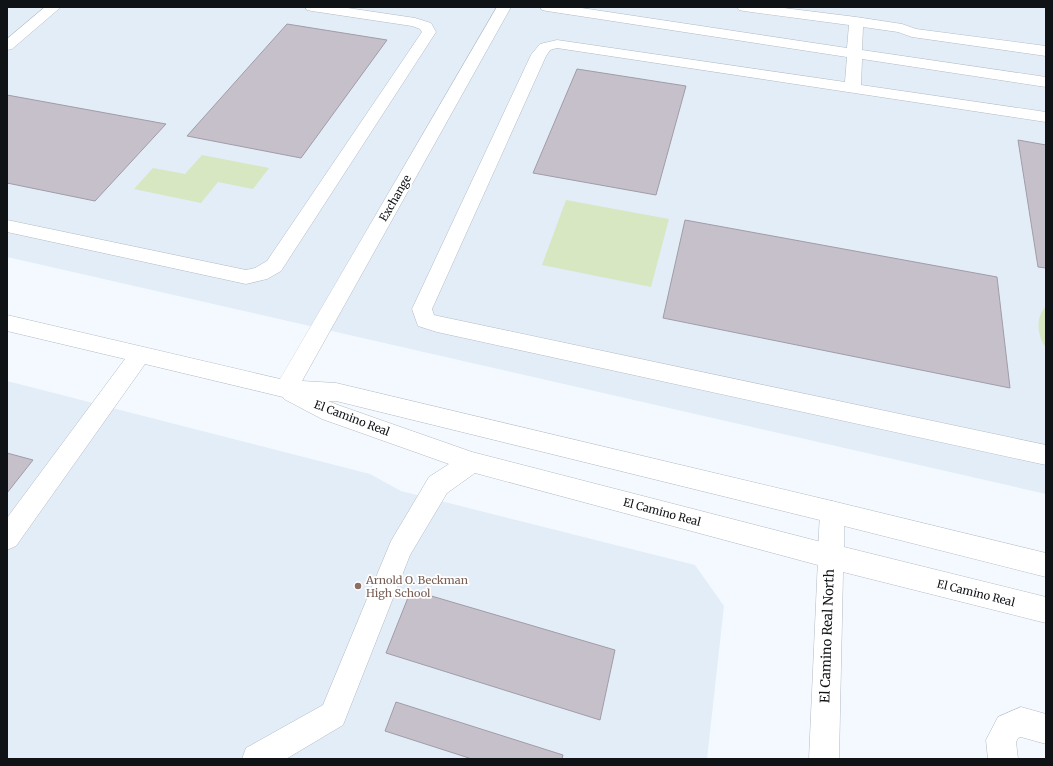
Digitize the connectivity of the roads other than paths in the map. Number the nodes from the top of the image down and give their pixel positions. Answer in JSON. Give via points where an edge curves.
{"nodes":[{"id":1,"x":54,"y":7,"type":"edge"},
{"id":2,"x":312,"y":7,"type":"edge"},
{"id":3,"x":504,"y":7,"type":"edge"},
{"id":4,"x":547,"y":7,"type":"edge"},
{"id":5,"x":744,"y":7,"type":"edge"},
{"id":6,"x":856,"y":21,"type":"junction"},
{"id":7,"x":7,"y":46,"type":"edge"},
{"id":8,"x":1046,"y":51,"type":"edge"},
{"id":9,"x":854,"y":53,"type":"junction"},
{"id":10,"x":1046,"y":82,"type":"edge"},
{"id":11,"x":852,"y":88,"type":"junction"},
{"id":12,"x":1046,"y":117,"type":"edge"},
{"id":13,"x":7,"y":226,"type":"edge"},
{"id":14,"x":7,"y":323,"type":"edge"},
{"id":15,"x":140,"y":354,"type":"junction"},
{"id":16,"x":286,"y":389,"type":"junction"},
{"id":17,"x":1046,"y":455,"type":"edge"},
{"id":18,"x":472,"y":462,"type":"junction"},
{"id":19,"x":832,"y":512,"type":"junction"},
{"id":20,"x":7,"y":538,"type":"edge"},
{"id":21,"x":829,"y":556,"type":"junction"},
{"id":22,"x":1046,"y":564,"type":"edge"},
{"id":23,"x":1046,"y":610,"type":"edge"},
{"id":24,"x":1046,"y":729,"type":"edge"},
{"id":25,"x":257,"y":759,"type":"edge"},
{"id":26,"x":824,"y":759,"type":"edge"},
{"id":27,"x":1003,"y":759,"type":"edge"}],
"edges":[{"from":1,"to":7,"type":"street"},
{"from":2,"to":13,"type":"street","via":[[415,22],[426,26],[429,32],[274,266],[260,274],[246,277]]},
{"from":3,"to":16,"type":"street","name":"Exchange"},
{"from":4,"to":9,"type":"street"},
{"from":5,"to":6,"type":"street"},
{"from":6,"to":8,"type":"street","via":[[902,28],[912,33]]},
{"from":6,"to":9,"type":"street"},
{"from":9,"to":10,"type":"street"},
{"from":9,"to":11,"type":"street"},
{"from":11,"to":12,"type":"street"},
{"from":11,"to":17,"type":"street","via":[[557,44],[545,47],[422,309],[425,320]]},
{"from":14,"to":15,"type":"street","name":"El Camino Real"},
{"from":15,"to":16,"type":"street","name":"El Camino Real"},
{"from":15,"to":20,"type":"street"},
{"from":16,"to":18,"type":"street","name":"El Camino Real","via":[[330,412]]},
{"from":16,"to":19,"type":"street","name":"El Camino Real","via":[[336,392]]},
{"from":18,"to":21,"type":"street","name":"El Camino Real"},
{"from":18,"to":25,"type":"street","via":[[438,485],[400,549],[333,715]]},
{"from":19,"to":21,"type":"street","name":"El Camino Real North"},
{"from":19,"to":22,"type":"street","name":"El Camino Real"},
{"from":21,"to":23,"type":"street","name":"El Camino Real"},
{"from":21,"to":26,"type":"street","name":"El Camino Real North"},
{"from":24,"to":27,"type":"street","via":[[1021,722],[1008,727],[1001,740]]}]}
